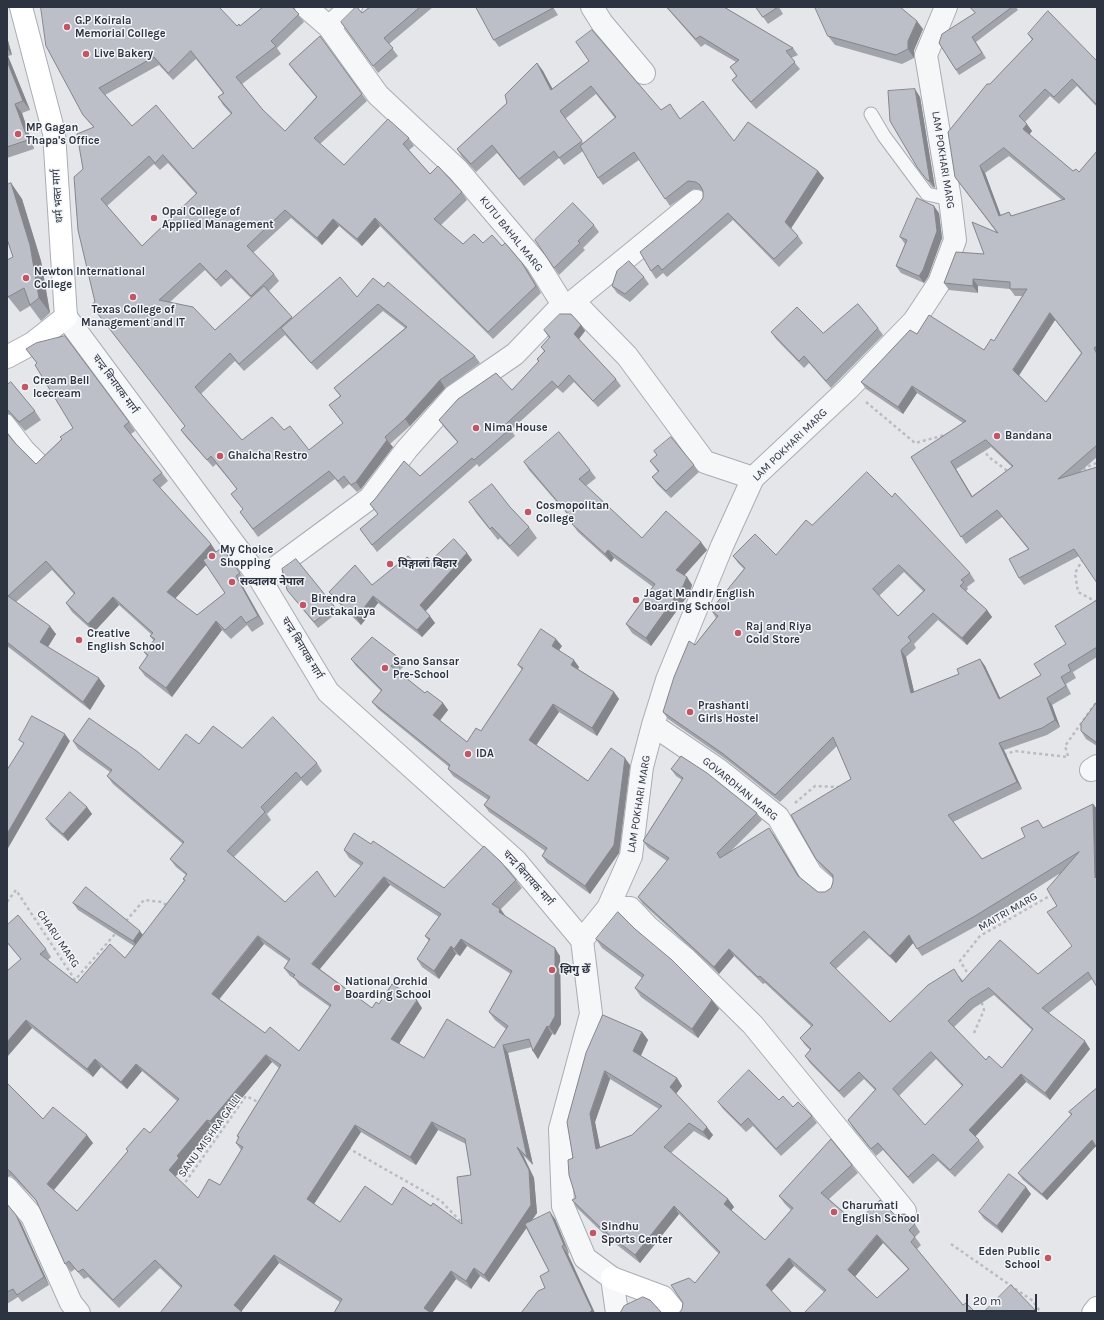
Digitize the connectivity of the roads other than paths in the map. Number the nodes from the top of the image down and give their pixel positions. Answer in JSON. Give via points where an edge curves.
{"nodes":[{"id":1,"x":21,"y":7,"type":"edge"},
{"id":2,"x":306,"y":7,"type":"edge"},
{"id":3,"x":351,"y":7,"type":"edge"},
{"id":4,"x":592,"y":7,"type":"edge"},
{"id":5,"x":946,"y":7,"type":"edge"},
{"id":6,"x":329,"y":27,"type":"junction"},
{"id":7,"x":644,"y":74,"type":"dead end"},
{"id":8,"x":871,"y":114,"type":"dead end"},
{"id":9,"x":950,"y":199,"type":"junction"},
{"id":10,"x":696,"y":201,"type":"dead end"},
{"id":11,"x":564,"y":306,"type":"junction"},
{"id":12,"x":66,"y":317,"type":"junction"},
{"id":13,"x":7,"y":357,"type":"edge"},
{"id":14,"x":7,"y":421,"type":"edge"},
{"id":15,"x":39,"y":459,"type":"edge"},
{"id":16,"x":753,"y":478,"type":"junction"},
{"id":17,"x":260,"y":579,"type":"junction"},
{"id":18,"x":653,"y":726,"type":"junction"},
{"id":19,"x":826,"y":887,"type":"dead end"},
{"id":20,"x":608,"y":908,"type":"junction"},
{"id":21,"x":582,"y":940,"type":"junction"},
{"id":22,"x":7,"y":1188,"type":"edge"},
{"id":23,"x":905,"y":1211,"type":"dead end"},
{"id":24,"x":612,"y":1278,"type":"junction"},
{"id":25,"x":1097,"y":1308,"type":"edge"},
{"id":26,"x":79,"y":1313,"type":"edge"},
{"id":27,"x":617,"y":1313,"type":"edge"},
{"id":28,"x":676,"y":1313,"type":"edge"},
{"id":29,"x":1093,"y":1313,"type":"edge"}],
"edges":[{"from":1,"to":12,"type":"main road","name":"धर्म भक्त मार्ग","via":[[54,133]]},
{"from":2,"to":6,"type":"street","name":"KUTU BAHAL MARG"},
{"from":3,"to":6,"type":"street"},
{"from":4,"to":7,"type":"street"},
{"from":5,"to":9,"type":"street","name":"LAM POKHARI MARG","via":[[926,55]]},
{"from":6,"to":11,"type":"street","name":"KUTU BAHAL MARG","via":[[378,95],[458,170],[537,263]]},
{"from":8,"to":9,"type":"lane","via":[[927,194]]},
{"from":9,"to":16,"type":"street","name":"LAM POKHARI MARG","via":[[955,240],[939,283],[914,321],[848,389]]},
{"from":10,"to":11,"type":"street"},
{"from":11,"to":16,"type":"street","via":[[581,309],[627,356],[705,462]]},
{"from":11,"to":17,"type":"street","via":[[515,354],[454,396],[407,449],[370,498]]},
{"from":12,"to":13,"type":"main road","via":[[33,343]]},
{"from":12,"to":17,"type":"street","name":"चन्द्र बिनायक मार्ग"},
{"from":14,"to":15,"type":"lane"},
{"from":16,"to":18,"type":"street","name":"LAM POKHARI MARG","via":[[722,546],[668,680]]},
{"from":17,"to":21,"type":"street","name":"चन्द्र बिनायक मार्ग","via":[[328,692],[516,862]]},
{"from":18,"to":19,"type":"street","name":"GOVARDHAN MARG","via":[[719,770],[778,817],[811,874]]},
{"from":18,"to":20,"type":"street","name":"LAM POKHARI MARG","via":[[642,767],[631,856]]},
{"from":20,"to":21,"type":"street"},
{"from":20,"to":23,"type":"street","via":[[630,908],[753,1025]]},
{"from":21,"to":24,"type":"street","via":[[591,1014],[560,1129],[563,1206],[585,1258]]},
{"from":22,"to":26,"type":"street","via":[[32,1216],[71,1303]]},
{"from":24,"to":27,"type":"street"},
{"from":24,"to":28,"type":"main road","via":[[664,1297]]},
{"from":25,"to":29,"type":"main road"}]}
